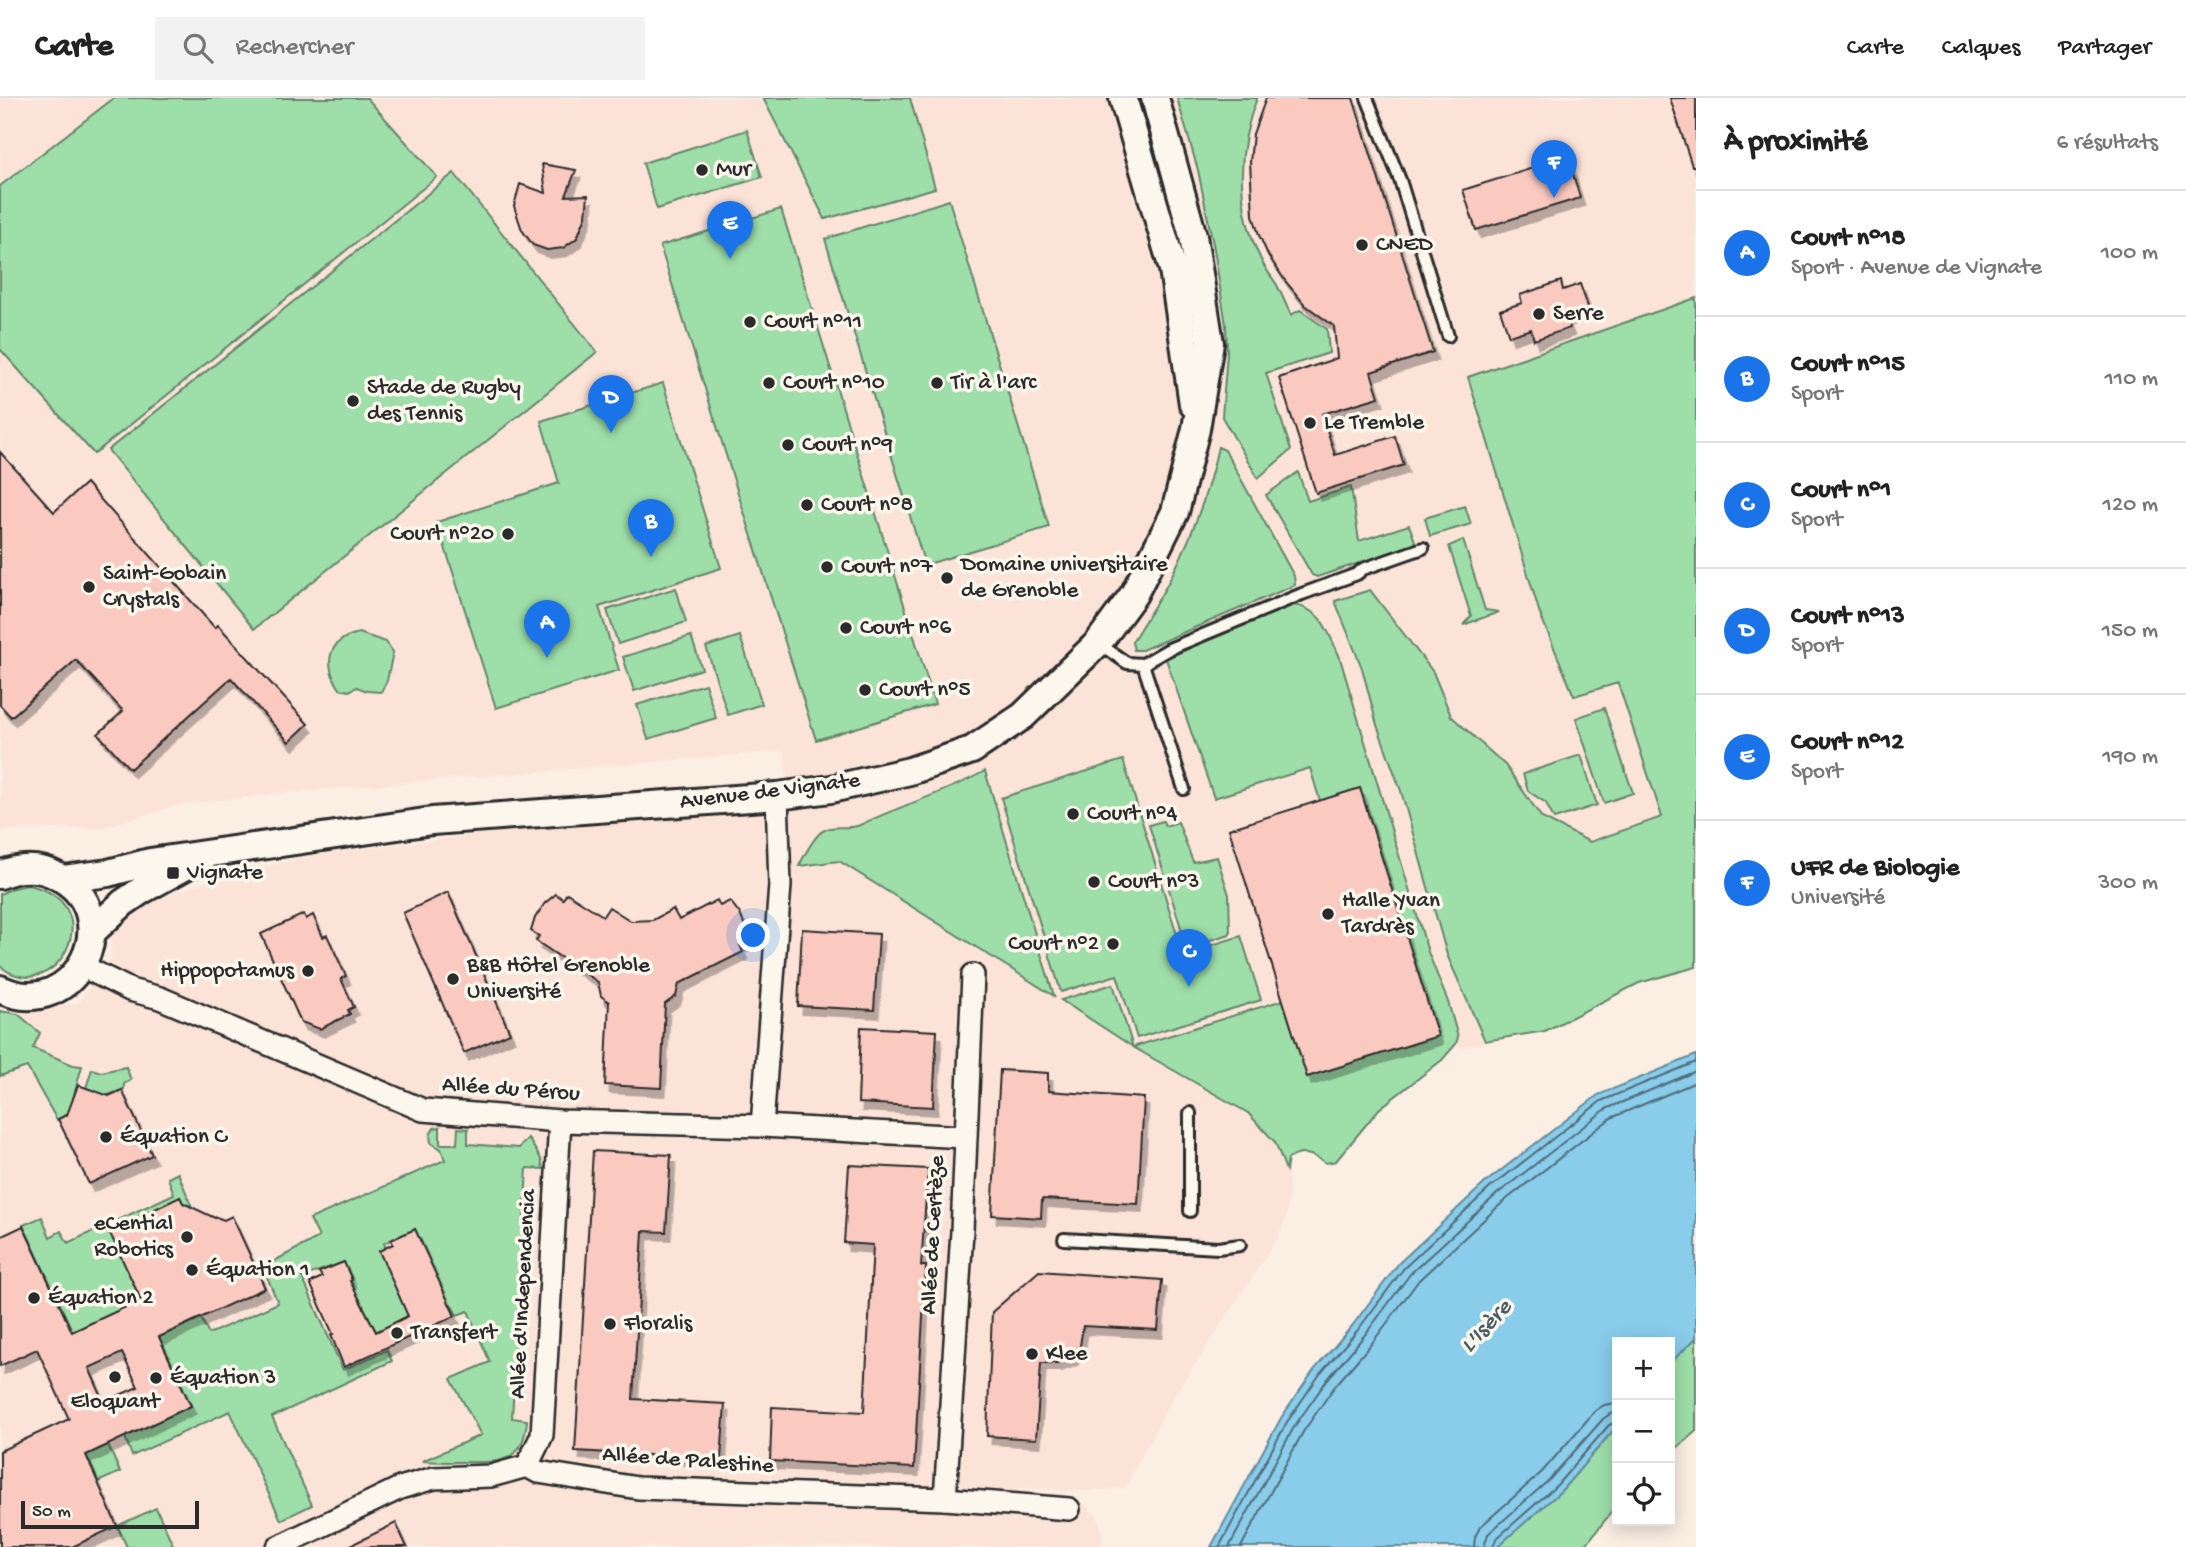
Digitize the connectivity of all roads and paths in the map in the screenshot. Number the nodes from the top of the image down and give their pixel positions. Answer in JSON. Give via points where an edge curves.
{"nodes":[{"id":1,"x":1123,"y":98,"type":"edge"},
{"id":2,"x":1155,"y":98,"type":"edge"},
{"id":3,"x":1367,"y":98,"type":"edge"},
{"id":4,"x":1448,"y":336,"type":"dead end"},
{"id":5,"x":1196,"y":429,"type":"junction"},
{"id":6,"x":1423,"y":548,"type":"dead end"},
{"id":7,"x":1098,"y":643,"type":"junction"},
{"id":8,"x":1143,"y":664,"type":"junction"},
{"id":9,"x":1184,"y":789,"type":"dead end"},
{"id":10,"x":777,"y":796,"type":"junction"},
{"id":11,"x":205,"y":855,"type":"junction"},
{"id":12,"x":6,"y":870,"type":"edge"},
{"id":13,"x":64,"y":879,"type":"junction"},
{"id":14,"x":92,"y":932,"type":"junction"},
{"id":15,"x":82,"y":966,"type":"junction"},
{"id":16,"x":973,"y":975,"type":"dead end"},
{"id":17,"x":0,"y":989,"type":"edge"},
{"id":18,"x":1190,"y":1113,"type":"dead end"},
{"id":19,"x":560,"y":1121,"type":"junction"},
{"id":20,"x":762,"y":1126,"type":"junction"},
{"id":21,"x":965,"y":1137,"type":"junction"},
{"id":22,"x":1190,"y":1211,"type":"dead end"},
{"id":23,"x":1063,"y":1239,"type":"dead end"},
{"id":24,"x":1240,"y":1245,"type":"dead end"},
{"id":25,"x":527,"y":1466,"type":"junction"},
{"id":26,"x":944,"y":1499,"type":"junction"},
{"id":27,"x":1069,"y":1509,"type":"dead end"},
{"id":28,"x":278,"y":1547,"type":"edge"}],
"edges":[{"from":1,"to":5,"type":"street","name":"Avenue de Vignate","via":[[1173,269]]},
{"from":2,"to":5,"type":"street","name":"Avenue de Vignate","via":[[1193,236],[1210,343]]},
{"from":3,"to":4,"type":"lane","via":[[1400,180]]},
{"from":5,"to":7,"type":"street","name":"Avenue de Vignate","via":[[1175,512],[1134,593]]},
{"from":6,"to":8,"type":"lane","via":[[1169,649]]},
{"from":7,"to":8,"type":"lane","via":[[1127,663]]},
{"from":7,"to":10,"type":"street","name":"Avenue de Vignate","via":[[1023,716],[972,750],[897,774]]},
{"from":8,"to":9,"type":"lane"},
{"from":10,"to":11,"type":"street","name":"Avenue de Vignate","via":[[432,821]]},
{"from":10,"to":20,"type":"street","via":[[780,885]]},
{"from":11,"to":13,"type":"street","name":"Avenue de Vignate"},
{"from":11,"to":14,"type":"street","name":"Avenue de Vignate","via":[[142,890]]},
{"from":12,"to":13,"type":"street","via":[[34,868]]},
{"from":13,"to":14,"type":"street","via":[[84,902]]},
{"from":14,"to":15,"type":"street"},
{"from":15,"to":17,"type":"street","via":[[65,984],[42,994],[18,995]]},
{"from":15,"to":19,"type":"street","name":"Allée du Pérou","via":[[423,1110]]},
{"from":16,"to":21,"type":"street","name":"Allée de Certèze"},
{"from":18,"to":22,"type":"lane"},
{"from":19,"to":20,"type":"street","name":"Allée du Pérou"},
{"from":19,"to":25,"type":"street","name":"Allée d'Independencia","via":[[542,1435]]},
{"from":20,"to":21,"type":"street","name":"Allée du Pérou"},
{"from":21,"to":26,"type":"street","name":"Allée de Certèze"},
{"from":23,"to":24,"type":"lane","via":[[1218,1248]]},
{"from":25,"to":26,"type":"street","name":"Allée de Palestine","via":[[538,1472],[638,1488]]},
{"from":25,"to":28,"type":"street","via":[[491,1476],[434,1478],[400,1488]]},
{"from":26,"to":27,"type":"street","name":"Allée de Palestine"}]}
